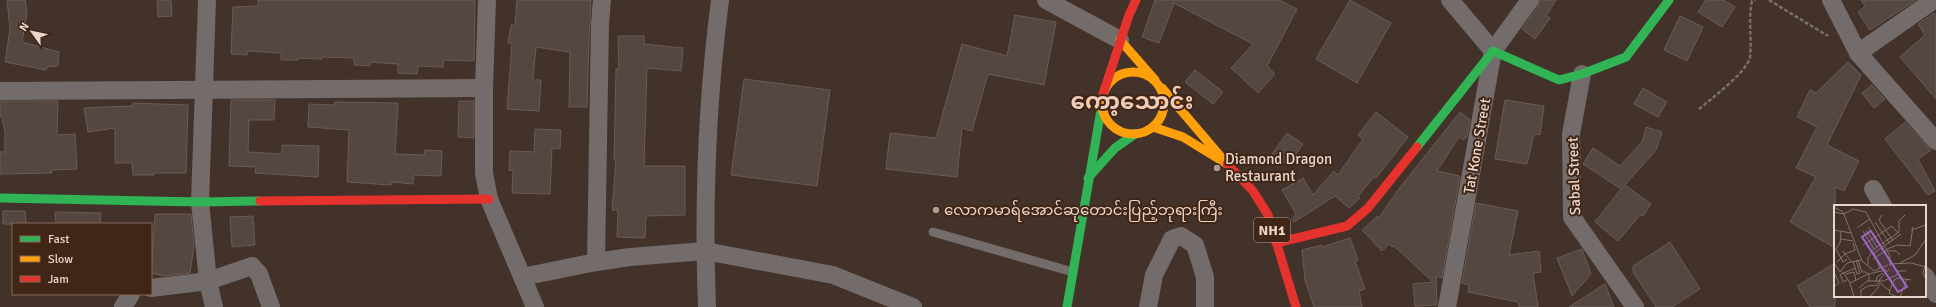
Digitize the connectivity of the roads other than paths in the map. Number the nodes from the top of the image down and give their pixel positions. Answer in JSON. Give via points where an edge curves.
{"nodes":[{"id":1,"x":207,"y":0,"type":"edge"},
{"id":2,"x":487,"y":0,"type":"edge"},
{"id":3,"x":602,"y":0,"type":"edge"},
{"id":4,"x":720,"y":0,"type":"edge"},
{"id":5,"x":1046,"y":0,"type":"edge"},
{"id":6,"x":1136,"y":0,"type":"edge"},
{"id":7,"x":1450,"y":0,"type":"edge"},
{"id":8,"x":1530,"y":0,"type":"edge"},
{"id":9,"x":1669,"y":0,"type":"edge"},
{"id":10,"x":1831,"y":0,"type":"edge"},
{"id":11,"x":1934,"y":0,"type":"edge"},
{"id":12,"x":1120,"y":40,"type":"junction"},
{"id":13,"x":1493,"y":51,"type":"junction"},
{"id":14,"x":1858,"y":53,"type":"junction"},
{"id":15,"x":1582,"y":74,"type":"junction"},
{"id":16,"x":1155,"y":80,"type":"junction"},
{"id":17,"x":484,"y":88,"type":"junction"},
{"id":18,"x":1162,"y":88,"type":"junction"},
{"id":19,"x":0,"y":91,"type":"edge"},
{"id":20,"x":204,"y":91,"type":"junction"},
{"id":21,"x":1103,"y":94,"type":"junction"},
{"id":22,"x":1102,"y":104,"type":"junction"},
{"id":23,"x":1153,"y":127,"type":"junction"},
{"id":24,"x":1135,"y":134,"type":"junction"},
{"id":25,"x":1936,"y":141,"type":"edge"},
{"id":26,"x":1227,"y":164,"type":"junction"},
{"id":27,"x":1088,"y":178,"type":"junction"},
{"id":28,"x":1873,"y":189,"type":"dead end"},
{"id":29,"x":0,"y":198,"type":"edge"},
{"id":30,"x":489,"y":199,"type":"junction"},
{"id":31,"x":200,"y":202,"type":"junction"},
{"id":32,"x":1882,"y":205,"type":"edge"},
{"id":33,"x":933,"y":232,"type":"dead end"},
{"id":34,"x":1276,"y":243,"type":"junction"},
{"id":35,"x":705,"y":251,"type":"junction"},
{"id":36,"x":596,"y":262,"type":"junction"},
{"id":37,"x":1073,"y":272,"type":"junction"},
{"id":38,"x":522,"y":278,"type":"junction"},
{"id":39,"x":1926,"y":278,"type":"edge"},
{"id":40,"x":208,"y":281,"type":"junction"},
{"id":41,"x":152,"y":288,"type":"edge"},
{"id":42,"x":1936,"y":294,"type":"edge"},
{"id":43,"x":131,"y":295,"type":"edge"},
{"id":44,"x":123,"y":307,"type":"edge"},
{"id":45,"x":214,"y":307,"type":"edge"},
{"id":46,"x":271,"y":307,"type":"edge"},
{"id":47,"x":535,"y":307,"type":"edge"},
{"id":48,"x":707,"y":307,"type":"edge"},
{"id":49,"x":913,"y":307,"type":"edge"},
{"id":50,"x":1067,"y":307,"type":"edge"},
{"id":51,"x":1148,"y":307,"type":"edge"},
{"id":52,"x":1205,"y":307,"type":"edge"},
{"id":53,"x":1296,"y":307,"type":"edge"},
{"id":54,"x":1447,"y":307,"type":"edge"},
{"id":55,"x":1635,"y":307,"type":"edge"}],
"edges":[{"from":1,"to":20,"type":"street"},
{"from":2,"to":17,"type":"street"},
{"from":3,"to":36,"type":"street"},
{"from":4,"to":35,"type":"street","via":[[710,91]]},
{"from":5,"to":12,"type":"street"},
{"from":6,"to":12,"type":"main road"},
{"from":7,"to":13,"type":"street"},
{"from":8,"to":13,"type":"street"},
{"from":9,"to":15,"type":"main road","via":[[1626,57]]},
{"from":10,"to":14,"type":"street"},
{"from":11,"to":14,"type":"street"},
{"from":12,"to":16,"type":"main road"},
{"from":12,"to":21,"type":"main road"},
{"from":13,"to":15,"type":"main road","via":[[1559,80]]},
{"from":13,"to":34,"type":"main road","via":[[1368,208],[1347,226]]},
{"from":13,"to":54,"type":"street","name":"Tat Kone Street"},
{"from":14,"to":25,"type":"street"},
{"from":15,"to":55,"type":"street","name":"Sabal Street","via":[[1571,134],[1572,217]]},
{"from":16,"to":18,"type":"main road","number":"NH1"},
{"from":16,"to":21,"type":"main road","number":"NH1","via":[[1136,71],[1125,72],[1115,77]]},
{"from":17,"to":20,"type":"street"},
{"from":17,"to":30,"type":"street","via":[[484,173]]},
{"from":18,"to":23,"type":"main road","via":[[1164,109]]},
{"from":18,"to":26,"type":"main road","number":"NH1"},
{"from":19,"to":20,"type":"street"},
{"from":20,"to":31,"type":"street"},
{"from":21,"to":22,"type":"main road","number":"NH1"},
{"from":22,"to":24,"type":"main road","number":"NH1","via":[[1108,122],[1116,129]]},
{"from":22,"to":27,"type":"main road","number":"NH1"},
{"from":23,"to":24,"type":"main road"},
{"from":23,"to":26,"type":"main road","number":"NH1","via":[[1165,129],[1192,141]]},
{"from":24,"to":27,"type":"main road","via":[[1115,148]]},
{"from":26,"to":34,"type":"main road","number":"NH1","via":[[1268,215]]},
{"from":27,"to":37,"type":"main road","number":"NH1"},
{"from":28,"to":32,"type":"street"},
{"from":29,"to":31,"type":"main road"},
{"from":30,"to":31,"type":"main road"},
{"from":30,"to":38,"type":"street"},
{"from":31,"to":40,"type":"street"},
{"from":33,"to":37,"type":"lane"},
{"from":34,"to":53,"type":"main road","number":"NH1"},
{"from":35,"to":36,"type":"street"},
{"from":35,"to":48,"type":"street"},
{"from":35,"to":49,"type":"street","via":[[832,275]]},
{"from":36,"to":38,"type":"street"},
{"from":37,"to":50,"type":"main road","number":"NH1"},
{"from":38,"to":47,"type":"street"},
{"from":39,"to":42,"type":"street"},
{"from":40,"to":41,"type":"street"},
{"from":40,"to":45,"type":"street"},
{"from":40,"to":46,"type":"street","via":[[252,266],[259,274]]},
{"from":43,"to":44,"type":"street"},
{"from":51,"to":52,"type":"street","via":[[1154,275],[1172,239],[1181,236],[1195,245],[1205,277]]}]}
